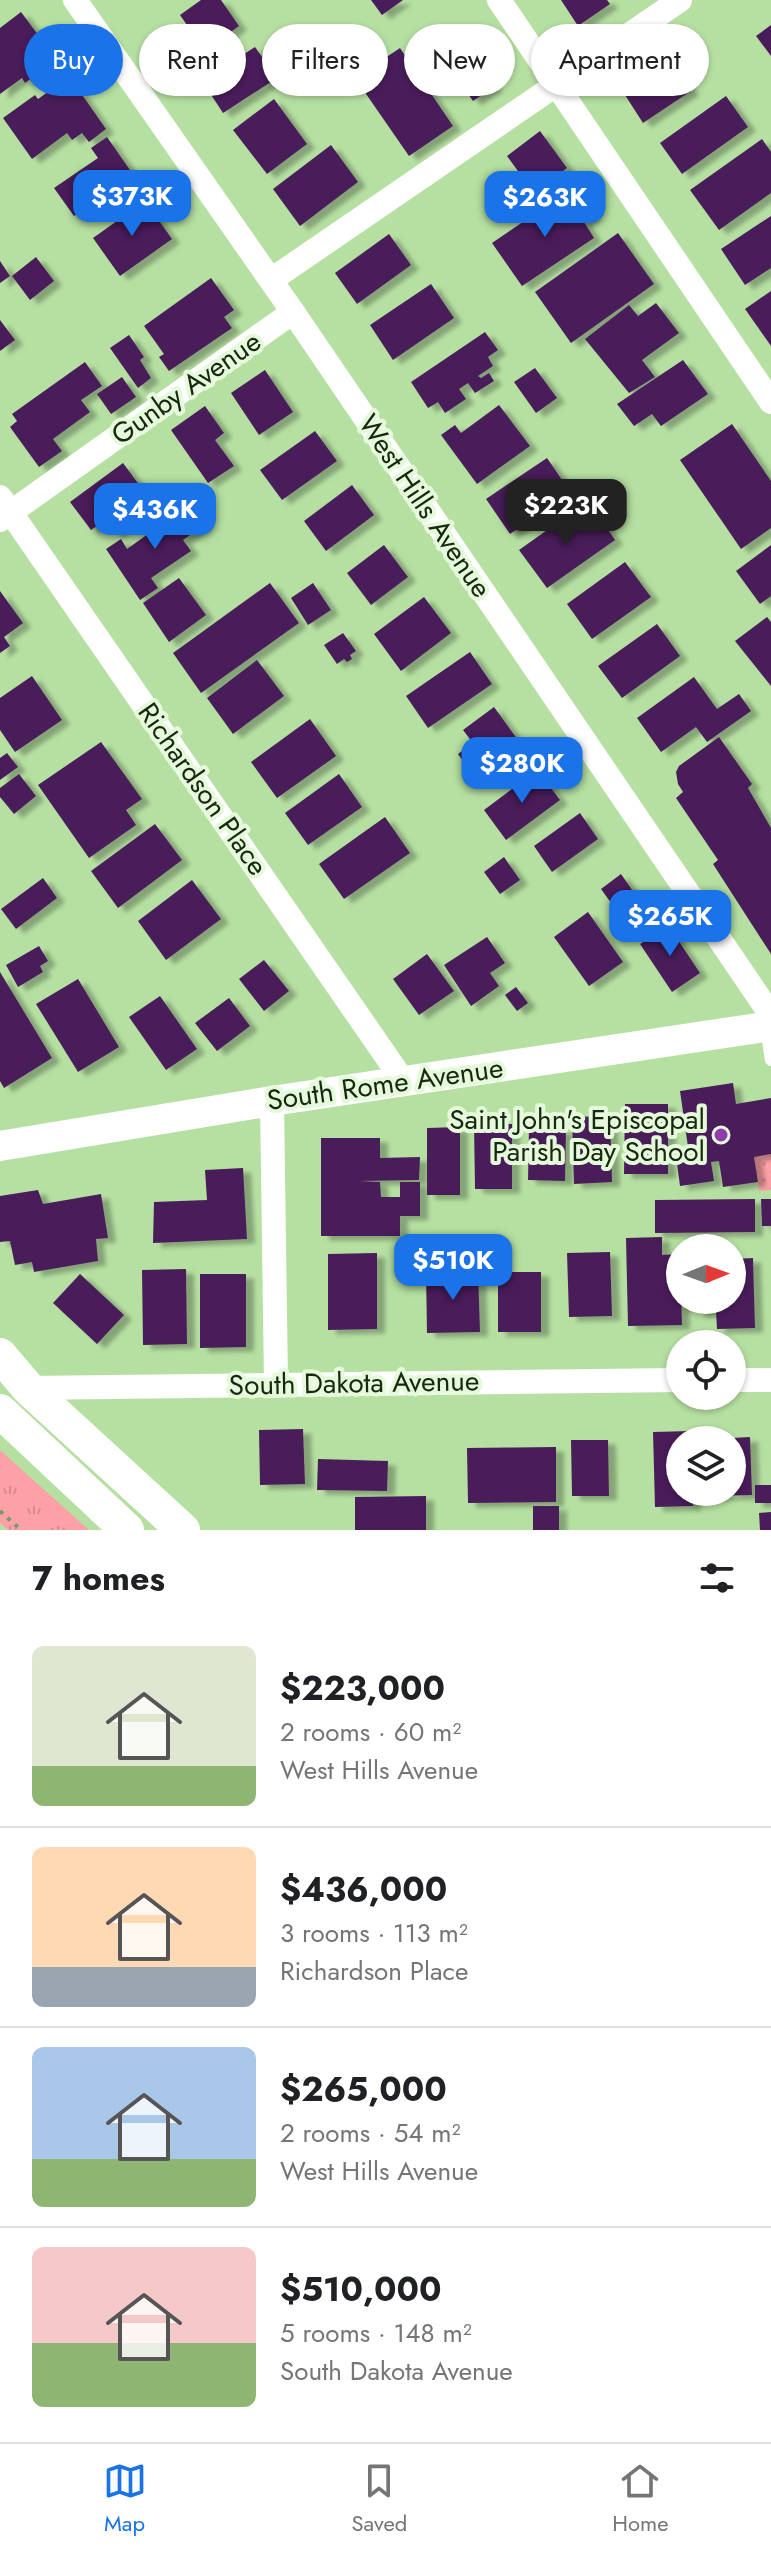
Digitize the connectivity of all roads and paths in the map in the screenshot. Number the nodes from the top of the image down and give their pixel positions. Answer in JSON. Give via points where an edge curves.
{"nodes":[{"id":1,"x":75,"y":0,"type":"edge"},
{"id":2,"x":499,"y":0,"type":"edge"},
{"id":3,"x":680,"y":0,"type":"edge"},
{"id":4,"x":645,"y":24,"type":"edge"},
{"id":5,"x":531,"y":47,"type":"edge"},
{"id":6,"x":539,"y":96,"type":"edge"},
{"id":7,"x":564,"y":96,"type":"edge"},
{"id":8,"x":271,"y":280,"type":"junction"},
{"id":9,"x":293,"y":312,"type":"junction"},
{"id":10,"x":771,"y":402,"type":"edge"},
{"id":11,"x":4,"y":510,"type":"edge"},
{"id":12,"x":769,"y":1023,"type":"edge"},
{"id":13,"x":771,"y":1060,"type":"edge"},
{"id":14,"x":404,"y":1082,"type":"junction"},
{"id":15,"x":272,"y":1101,"type":"junction"},
{"id":16,"x":0,"y":1146,"type":"edge"},
{"id":17,"x":0,"y":1355,"type":"edge"},
{"id":18,"x":666,"y":1380,"type":"edge"},
{"id":19,"x":746,"y":1380,"type":"edge"},
{"id":20,"x":771,"y":1380,"type":"edge"},
{"id":21,"x":276,"y":1384,"type":"junction"},
{"id":22,"x":28,"y":1388,"type":"junction"},
{"id":23,"x":0,"y":1411,"type":"edge"},
{"id":24,"x":0,"y":1511,"type":"edge"},
{"id":25,"x":21,"y":1530,"type":"edge"},
{"id":26,"x":127,"y":1530,"type":"edge"},
{"id":27,"x":183,"y":1530,"type":"edge"}],
"edges":[{"from":1,"to":8,"type":"street","name":"West Hills Avenue"},
{"from":2,"to":5,"type":"street"},
{"from":3,"to":4,"type":"street"},
{"from":6,"to":8,"type":"street"},
{"from":7,"to":10,"type":"street"},
{"from":8,"to":9,"type":"street","name":"West Hills Avenue"},
{"from":9,"to":11,"type":"street","name":"Gunby Avenue"},
{"from":9,"to":12,"type":"street","name":"West Hills Avenue"},
{"from":11,"to":14,"type":"street","name":"Richardson Place"},
{"from":12,"to":13,"type":"lane"},
{"from":12,"to":14,"type":"street","name":"South Rome Avenue"},
{"from":14,"to":15,"type":"street","name":"South Rome Avenue"},
{"from":15,"to":16,"type":"street","name":"South Rome Avenue"},
{"from":15,"to":21,"type":"street"},
{"from":17,"to":22,"type":"main road"},
{"from":18,"to":21,"type":"street","name":"South Dakota Avenue"},
{"from":19,"to":20,"type":"street"},
{"from":21,"to":22,"type":"street","name":"South Dakota Avenue"},
{"from":22,"to":27,"type":"main road"},
{"from":23,"to":26,"type":"main road"},
{"from":24,"to":25,"type":"path"}]}
